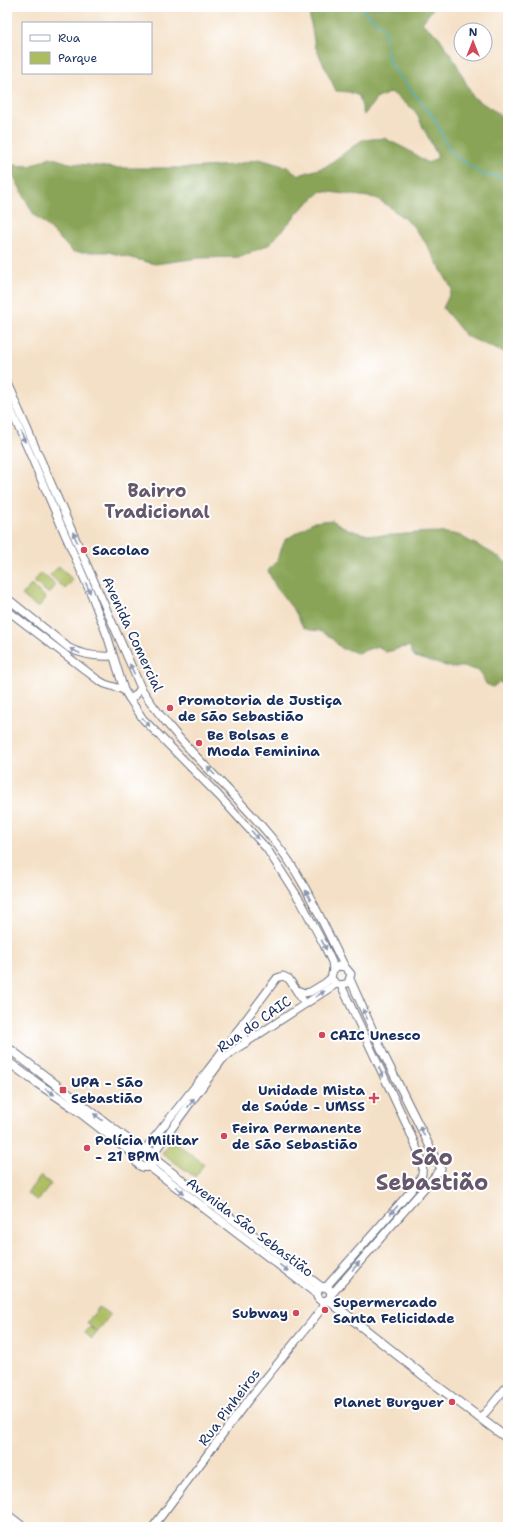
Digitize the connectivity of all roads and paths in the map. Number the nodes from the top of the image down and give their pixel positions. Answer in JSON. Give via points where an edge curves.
{"nodes":[{"id":1,"x":7,"y":383,"type":"edge"},
{"id":2,"x":10,"y":402,"type":"edge"},
{"id":3,"x":64,"y":522,"type":"junction"},
{"id":4,"x":7,"y":598,"type":"edge"},
{"id":5,"x":19,"y":607,"type":"junction"},
{"id":6,"x":10,"y":612,"type":"edge"},
{"id":7,"x":120,"y":644,"type":"junction"},
{"id":8,"x":110,"y":645,"type":"junction"},
{"id":9,"x":112,"y":656,"type":"junction"},
{"id":10,"x":141,"y":688,"type":"junction"},
{"id":11,"x":124,"y":690,"type":"junction"},
{"id":12,"x":129,"y":698,"type":"junction"},
{"id":13,"x":229,"y":790,"type":"junction"},
{"id":14,"x":220,"y":796,"type":"junction"},
{"id":15,"x":250,"y":814,"type":"junction"},
{"id":16,"x":243,"y":821,"type":"junction"},
{"id":17,"x":322,"y":922,"type":"junction"},
{"id":18,"x":314,"y":927,"type":"junction"},
{"id":19,"x":345,"y":967,"type":"junction"},
{"id":20,"x":332,"y":974,"type":"junction"},
{"id":21,"x":350,"y":980,"type":"junction"},
{"id":22,"x":339,"y":985,"type":"junction"},
{"id":23,"x":296,"y":990,"type":"junction"},
{"id":24,"x":305,"y":1004,"type":"junction"},
{"id":25,"x":243,"y":1022,"type":"junction"},
{"id":26,"x":236,"y":1031,"type":"junction"},
{"id":27,"x":257,"y":1036,"type":"junction"},
{"id":28,"x":228,"y":1043,"type":"junction"},
{"id":29,"x":246,"y":1043,"type":"junction"},
{"id":30,"x":7,"y":1047,"type":"edge"},
{"id":31,"x":233,"y":1051,"type":"junction"},
{"id":32,"x":373,"y":1053,"type":"junction"},
{"id":33,"x":383,"y":1053,"type":"junction"},
{"id":34,"x":7,"y":1061,"type":"edge"},
{"id":35,"x":43,"y":1074,"type":"junction"},
{"id":36,"x":37,"y":1084,"type":"junction"},
{"id":37,"x":389,"y":1090,"type":"junction"},
{"id":38,"x":402,"y":1091,"type":"junction"},
{"id":39,"x":141,"y":1151,"type":"junction"},
{"id":40,"x":152,"y":1160,"type":"junction"},
{"id":41,"x":437,"y":1162,"type":"junction"},
{"id":42,"x":423,"y":1163,"type":"junction"},
{"id":43,"x":422,"y":1174,"type":"junction"},
{"id":44,"x":433,"y":1180,"type":"junction"},
{"id":45,"x":321,"y":1289,"type":"junction"},
{"id":46,"x":328,"y":1299,"type":"junction"},
{"id":47,"x":508,"y":1385,"type":"edge"},
{"id":48,"x":481,"y":1416,"type":"junction"},
{"id":49,"x":508,"y":1433,"type":"edge"},
{"id":50,"x":508,"y":1440,"type":"edge"},
{"id":51,"x":7,"y":1514,"type":"edge"},
{"id":52,"x":24,"y":1527,"type":"edge"},
{"id":53,"x":153,"y":1527,"type":"edge"}],
"edges":[{"from":1,"to":2,"type":"street","name":"Avenida Comercial"},
{"from":2,"to":3,"type":"street","name":"Avenida Comercial"},
{"from":7,"to":3,"type":"street","name":"Avenida Comercial","one_way":true},
{"from":3,"to":8,"type":"street","name":"Avenida Comercial","one_way":true},
{"from":4,"to":5,"type":"street"},
{"from":5,"to":6,"type":"street"},
{"from":9,"to":5,"type":"street","one_way":true,"via":[[80,654]]},
{"from":6,"to":11,"type":"street","via":[[98,680]]},
{"from":7,"to":8,"type":"street"},
{"from":10,"to":7,"type":"street","name":"Avenida Comercial","one_way":true},
{"from":8,"to":9,"type":"street","name":"Avenida Comercial"},
{"from":9,"to":11,"type":"street","name":"Avenida Comercial"},
{"from":10,"to":12,"type":"street","via":[[135,696]]},
{"from":13,"to":10,"type":"street","name":"Avenida Comercial","one_way":true,"via":[[176,735]]},
{"from":11,"to":12,"type":"street","name":"Avenida Comercial"},
{"from":12,"to":14,"type":"street","name":"Avenida Comercial","one_way":true,"via":[[143,719]]},
{"from":13,"to":14,"type":"street","via":[[224,790]]},
{"from":13,"to":15,"type":"street","name":"Avenida Comercial"},
{"from":14,"to":16,"type":"street","name":"Avenida Comercial"},
{"from":15,"to":16,"type":"street","via":[[249,818]]},
{"from":17,"to":15,"type":"street","name":"Avenida Comercial","one_way":true,"via":[[294,868]]},
{"from":16,"to":18,"type":"street","name":"Avenida Comercial","one_way":true,"via":[[267,848]]},
{"from":17,"to":18,"type":"street","via":[[315,920]]},
{"from":17,"to":19,"type":"street","name":"Avenida Comercial"},
{"from":18,"to":20,"type":"street","name":"Avenida Comercial","one_way":true,"via":[[332,962]]},
{"from":19,"to":20,"type":"street","via":[[338,966]]},
{"from":19,"to":21,"type":"street","via":[[350,972]]},
{"from":20,"to":22,"type":"street"},
{"from":20,"to":23,"type":"street","via":[[325,983],[310,992]]},
{"from":21,"to":22,"type":"street"},
{"from":33,"to":21,"type":"street","one_way":true},
{"from":24,"to":22,"type":"street","name":"Rua do CAIC","one_way":true},
{"from":22,"to":32,"type":"street"},
{"from":23,"to":24,"type":"street"},
{"from":23,"to":25,"type":"street","via":[[289,979],[284,976],[277,978]]},
{"from":24,"to":27,"type":"street","name":"Rua do CAIC"},
{"from":25,"to":26,"type":"street"},
{"from":25,"to":27,"type":"street","via":[[249,1031]]},
{"from":26,"to":28,"type":"street"},
{"from":26,"to":29,"type":"street","via":[[243,1034]]},
{"from":27,"to":29,"type":"street","name":"Rua do CAIC"},
{"from":28,"to":31,"type":"street"},
{"from":28,"to":39,"type":"street"},
{"from":29,"to":31,"type":"street","name":"Rua do CAIC"},
{"from":30,"to":35,"type":"main road"},
{"from":40,"to":31,"type":"street","name":"Rua do CAIC","one_way":true,"via":[[218,1065]]},
{"from":32,"to":33,"type":"street","via":[[378,1050]]},
{"from":32,"to":37,"type":"street","one_way":true},
{"from":33,"to":38,"type":"street"},
{"from":34,"to":36,"type":"main road"},
{"from":35,"to":36,"type":"main road"},
{"from":39,"to":35,"type":"main road","one_way":true},
{"from":36,"to":39,"type":"main road","one_way":true},
{"from":37,"to":38,"type":"street","via":[[396,1093]]},
{"from":37,"to":42,"type":"street"},
{"from":41,"to":38,"type":"street","one_way":true},
{"from":39,"to":40,"type":"main road"},
{"from":39,"to":40,"type":"main road","via":[[138,1164],[145,1167]]},
{"from":40,"to":45,"type":"main road","name":"Avenida São Sebastião"},
{"from":41,"to":42,"type":"street"},
{"from":41,"to":44,"type":"street","via":[[442,1169]]},
{"from":42,"to":43,"type":"street"},
{"from":43,"to":44,"type":"street"},
{"from":43,"to":45,"type":"street","one_way":true,"via":[[410,1192]]},
{"from":46,"to":44,"type":"street","one_way":true},
{"from":45,"to":46,"type":"main road","via":[[330,1290]]},
{"from":45,"to":46,"type":"main road","via":[[317,1297],[319,1300]]},
{"from":46,"to":48,"type":"main road"},
{"from":46,"to":53,"type":"street","name":"Rua Pinheiros"},
{"from":47,"to":48,"type":"street"},
{"from":48,"to":49,"type":"main road"},
{"from":48,"to":50,"type":"main road"},
{"from":51,"to":52,"type":"street"}]}
